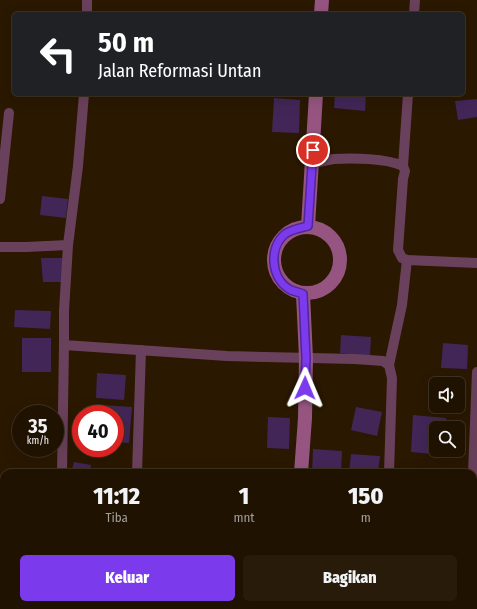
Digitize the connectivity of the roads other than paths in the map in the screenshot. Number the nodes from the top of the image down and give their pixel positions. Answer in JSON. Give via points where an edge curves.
{"nodes":[{"id":1,"x":87,"y":0,"type":"edge"},
{"id":2,"x":322,"y":0,"type":"edge"},
{"id":3,"x":415,"y":0,"type":"edge"},
{"id":4,"x":87,"y":12,"type":"edge"},
{"id":5,"x":321,"y":12,"type":"edge"},
{"id":6,"x":414,"y":12,"type":"edge"},
{"id":7,"x":84,"y":96,"type":"edge"},
{"id":8,"x":316,"y":96,"type":"edge"},
{"id":9,"x":408,"y":96,"type":"edge"},
{"id":10,"x":9,"y":113,"type":"dead end"},
{"id":11,"x":312,"y":164,"type":"junction"},
{"id":12,"x":403,"y":166,"type":"junction"},
{"id":13,"x":0,"y":199,"type":"edge"},
{"id":14,"x":308,"y":226,"type":"junction"},
{"id":15,"x":68,"y":245,"type":"junction"},
{"id":16,"x":0,"y":247,"type":"edge"},
{"id":17,"x":406,"y":260,"type":"junction"},
{"id":18,"x":477,"y":264,"type":"edge"},
{"id":19,"x":303,"y":294,"type":"junction"},
{"id":20,"x":64,"y":345,"type":"junction"},
{"id":21,"x":141,"y":350,"type":"junction"},
{"id":22,"x":306,"y":358,"type":"junction"},
{"id":23,"x":389,"y":365,"type":"junction"},
{"id":24,"x":477,"y":372,"type":"edge"},
{"id":25,"x":62,"y":469,"type":"edge"},
{"id":26,"x":137,"y":469,"type":"edge"},
{"id":27,"x":301,"y":469,"type":"edge"},
{"id":28,"x":389,"y":469,"type":"edge"},
{"id":29,"x":473,"y":469,"type":"edge"}],
"edges":[{"from":1,"to":4,"type":"street"},
{"from":2,"to":5,"type":"street"},
{"from":3,"to":6,"type":"street"},
{"from":7,"to":15,"type":"street"},
{"from":8,"to":11,"type":"street"},
{"from":9,"to":12,"type":"street"},
{"from":10,"to":13,"type":"street"},
{"from":11,"to":12,"type":"street","via":[[332,159],[355,159],[395,162]]},
{"from":11,"to":14,"type":"street"},
{"from":12,"to":17,"type":"street","via":[[405,172],[398,250]]},
{"from":14,"to":19,"type":"street","via":[[296,228],[285,235],[277,245],[274,257],[275,270],[281,282],[291,290]]},
{"from":14,"to":19,"type":"street","via":[[322,230],[332,238],[339,250],[341,263],[337,276],[328,286],[317,293]]},
{"from":15,"to":16,"type":"street"},
{"from":15,"to":20,"type":"street"},
{"from":17,"to":18,"type":"street"},
{"from":17,"to":23,"type":"street","via":[[402,305]]},
{"from":19,"to":22,"type":"street"},
{"from":20,"to":21,"type":"street"},
{"from":20,"to":25,"type":"street"},
{"from":21,"to":22,"type":"street"},
{"from":21,"to":26,"type":"street"},
{"from":22,"to":23,"type":"street","via":[[382,361]]},
{"from":22,"to":27,"type":"street"},
{"from":23,"to":28,"type":"street","via":[[392,372]]},
{"from":24,"to":29,"type":"street"}]}
